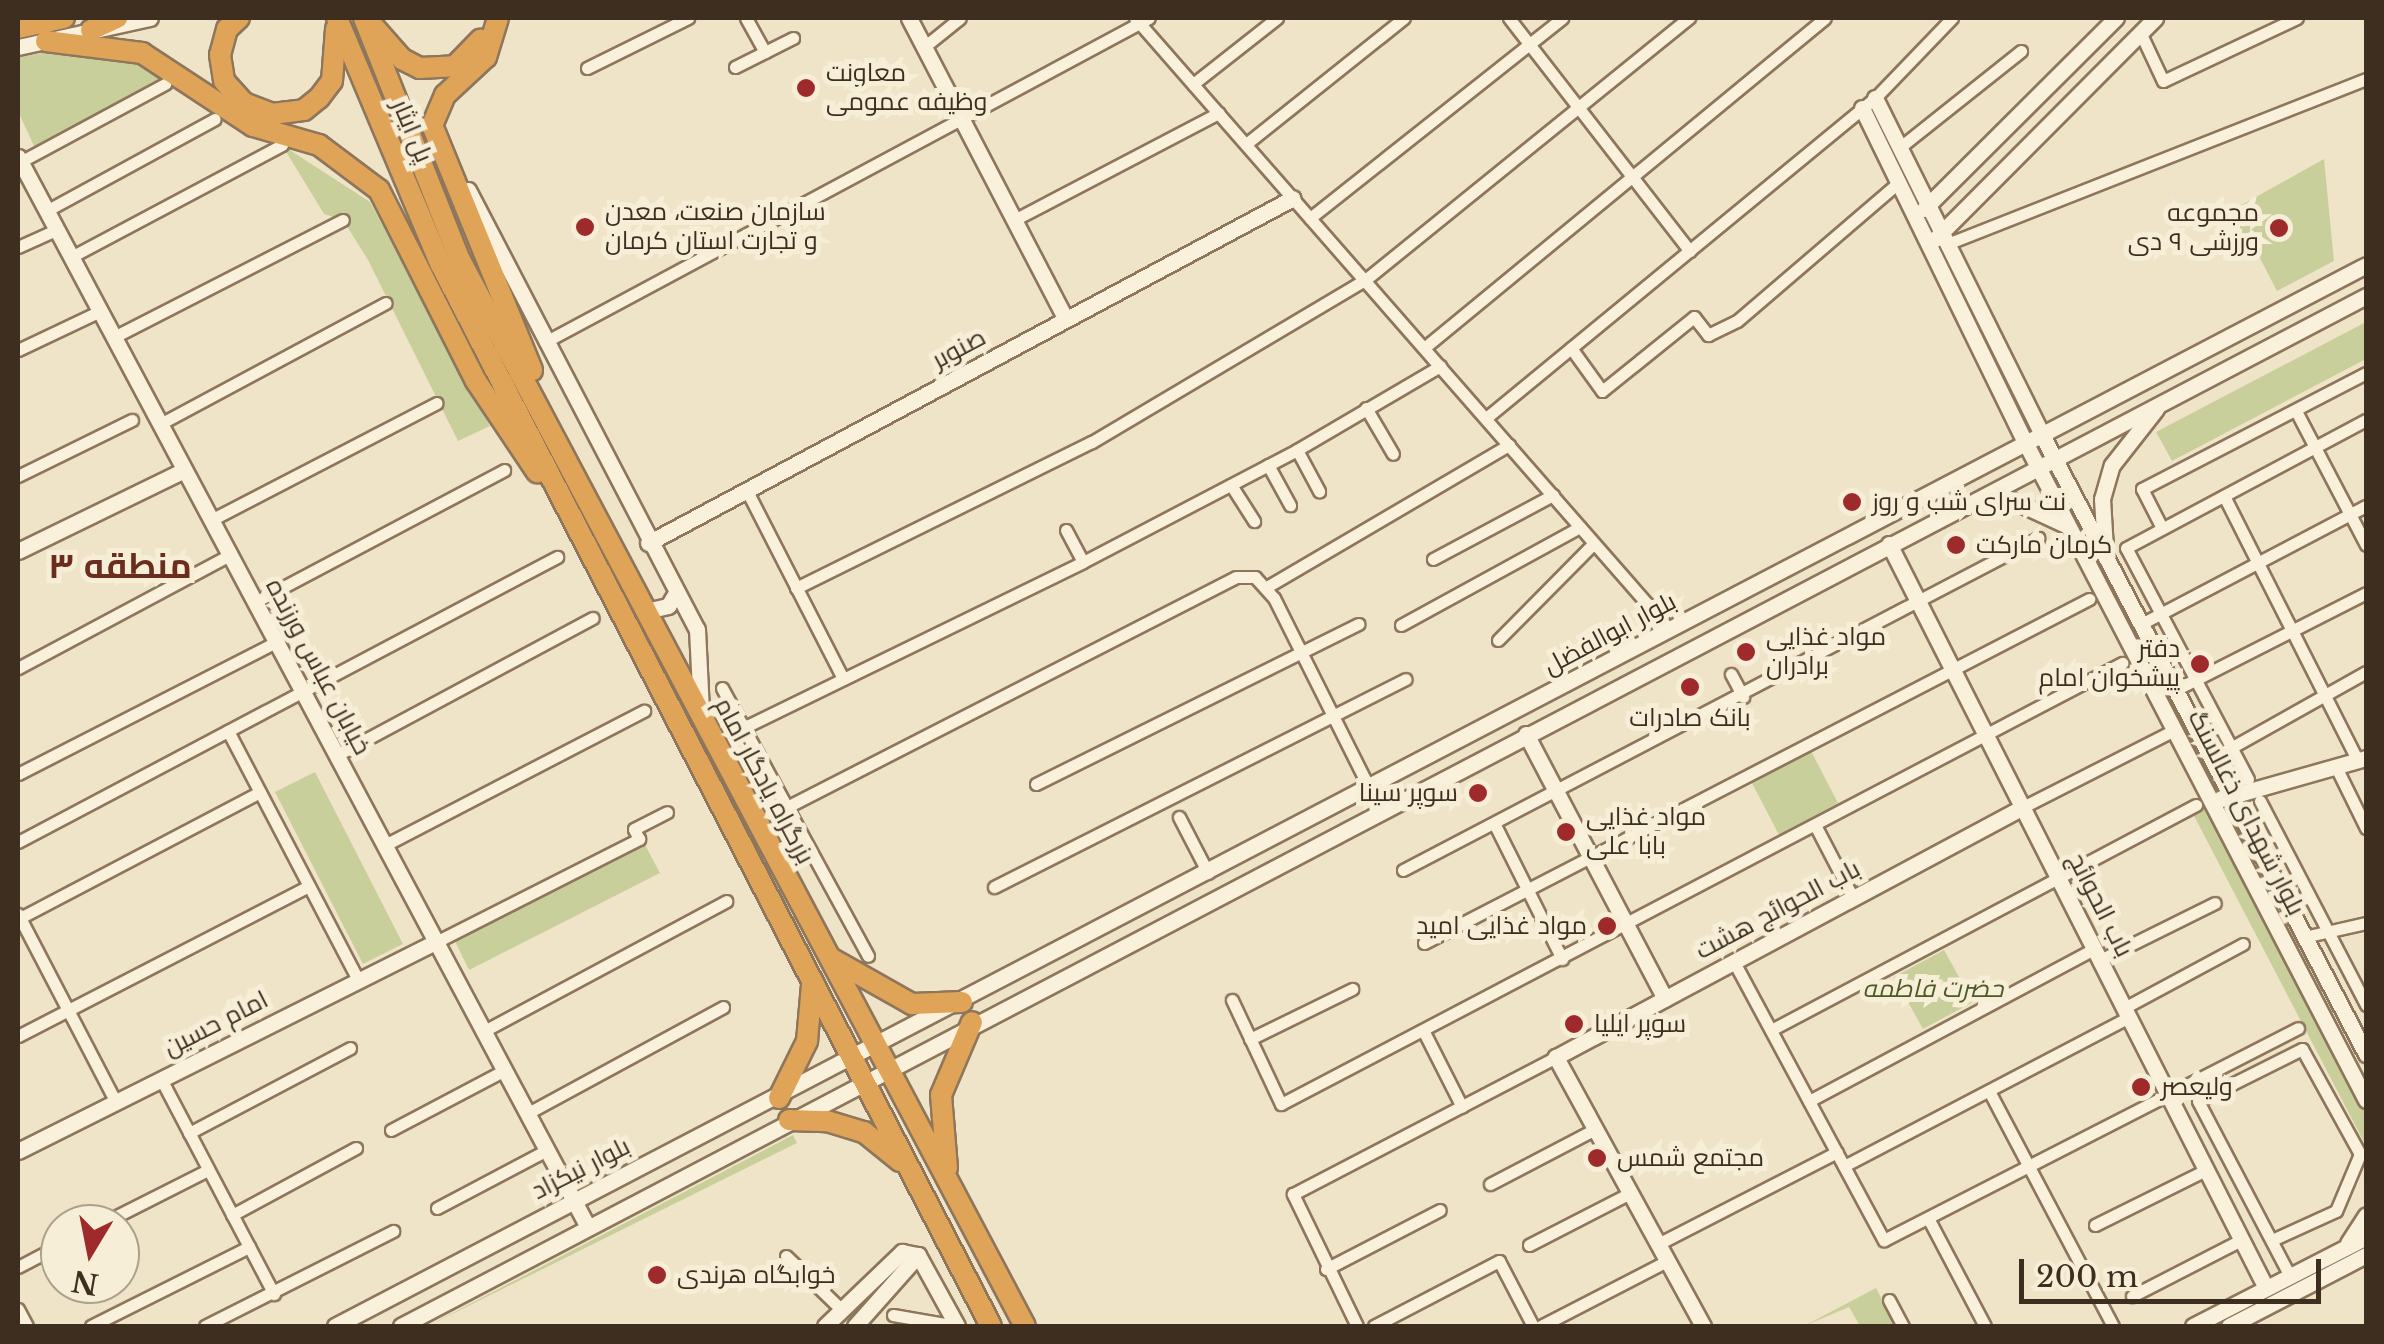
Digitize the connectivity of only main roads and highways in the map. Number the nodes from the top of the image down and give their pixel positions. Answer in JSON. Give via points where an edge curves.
{"nodes":[{"id":1,"x":64,"y":18,"type":"edge"},
{"id":2,"x":117,"y":18,"type":"edge"},
{"id":3,"x":239,"y":18,"type":"edge"},
{"id":4,"x":336,"y":18,"type":"edge"},
{"id":5,"x":365,"y":18,"type":"edge"},
{"id":6,"x":484,"y":18,"type":"edge"},
{"id":7,"x":498,"y":18,"type":"edge"},
{"id":8,"x":18,"y":28,"type":"edge"},
{"id":9,"x":91,"y":30,"type":"road end"},
{"id":10,"x":46,"y":41,"type":"road end"},
{"id":11,"x":450,"y":262,"type":"junction"},
{"id":12,"x":545,"y":415,"type":"junction"},
{"id":13,"x":565,"y":507,"type":"junction"},
{"id":14,"x":828,"y":957,"type":"junction"},
{"id":15,"x":812,"y":978,"type":"junction"},
{"id":16,"x":962,"y":1002,"type":"road end"},
{"id":17,"x":972,"y":1022,"type":"road end"},
{"id":18,"x":779,"y":1098,"type":"road end"},
{"id":19,"x":789,"y":1120,"type":"road end"},
{"id":20,"x":905,"y":1166,"type":"junction"},
{"id":21,"x":949,"y":1184,"type":"junction"},
{"id":22,"x":992,"y":1326,"type":"edge"},
{"id":23,"x":1025,"y":1326,"type":"edge"}],
"edges":[{"from":1,"to":8,"type":"highway"},
{"from":2,"to":9,"type":"highway"},
{"from":3,"to":4,"type":"highway","via":[[227,28],[220,55],[224,80],[244,102],[288,115],[319,98],[332,81]]},
{"from":4,"to":11,"type":"highway","name":"پل ایثار"},
{"from":5,"to":6,"type":"highway","via":[[402,60],[438,69],[471,55]]},
{"from":5,"to":11,"type":"highway","name":"پل ایثار"},
{"from":7,"to":12,"type":"highway","via":[[486,57],[445,95],[432,125],[528,356]]},
{"from":10,"to":13,"type":"highway","via":[[142,53],[253,126],[319,145],[379,190],[476,381]]},
{"from":11,"to":12,"type":"highway","name":"بزرگراه یادگار امام"},
{"from":11,"to":13,"type":"highway","name":"بزرگراه یادگار امام"},
{"from":12,"to":14,"type":"highway","name":"بزرگراه یادگار امام"},
{"from":13,"to":15,"type":"highway","name":"بزرگراه یادگار امام"},
{"from":14,"to":16,"type":"highway","via":[[912,1004]]},
{"from":14,"to":21,"type":"highway","name":"بزرگراه یادگار امام"},
{"from":15,"to":18,"type":"highway","via":[[807,1041]]},
{"from":15,"to":20,"type":"highway","name":"بزرگراه یادگار امام"},
{"from":17,"to":21,"type":"highway","via":[[941,1095]]},
{"from":19,"to":20,"type":"highway","via":[[827,1121],[864,1132]]},
{"from":20,"to":22,"type":"highway","name":"بزرگراه یادگار امام"},
{"from":21,"to":23,"type":"highway","name":"بزرگراه یادگار امام"}]}
